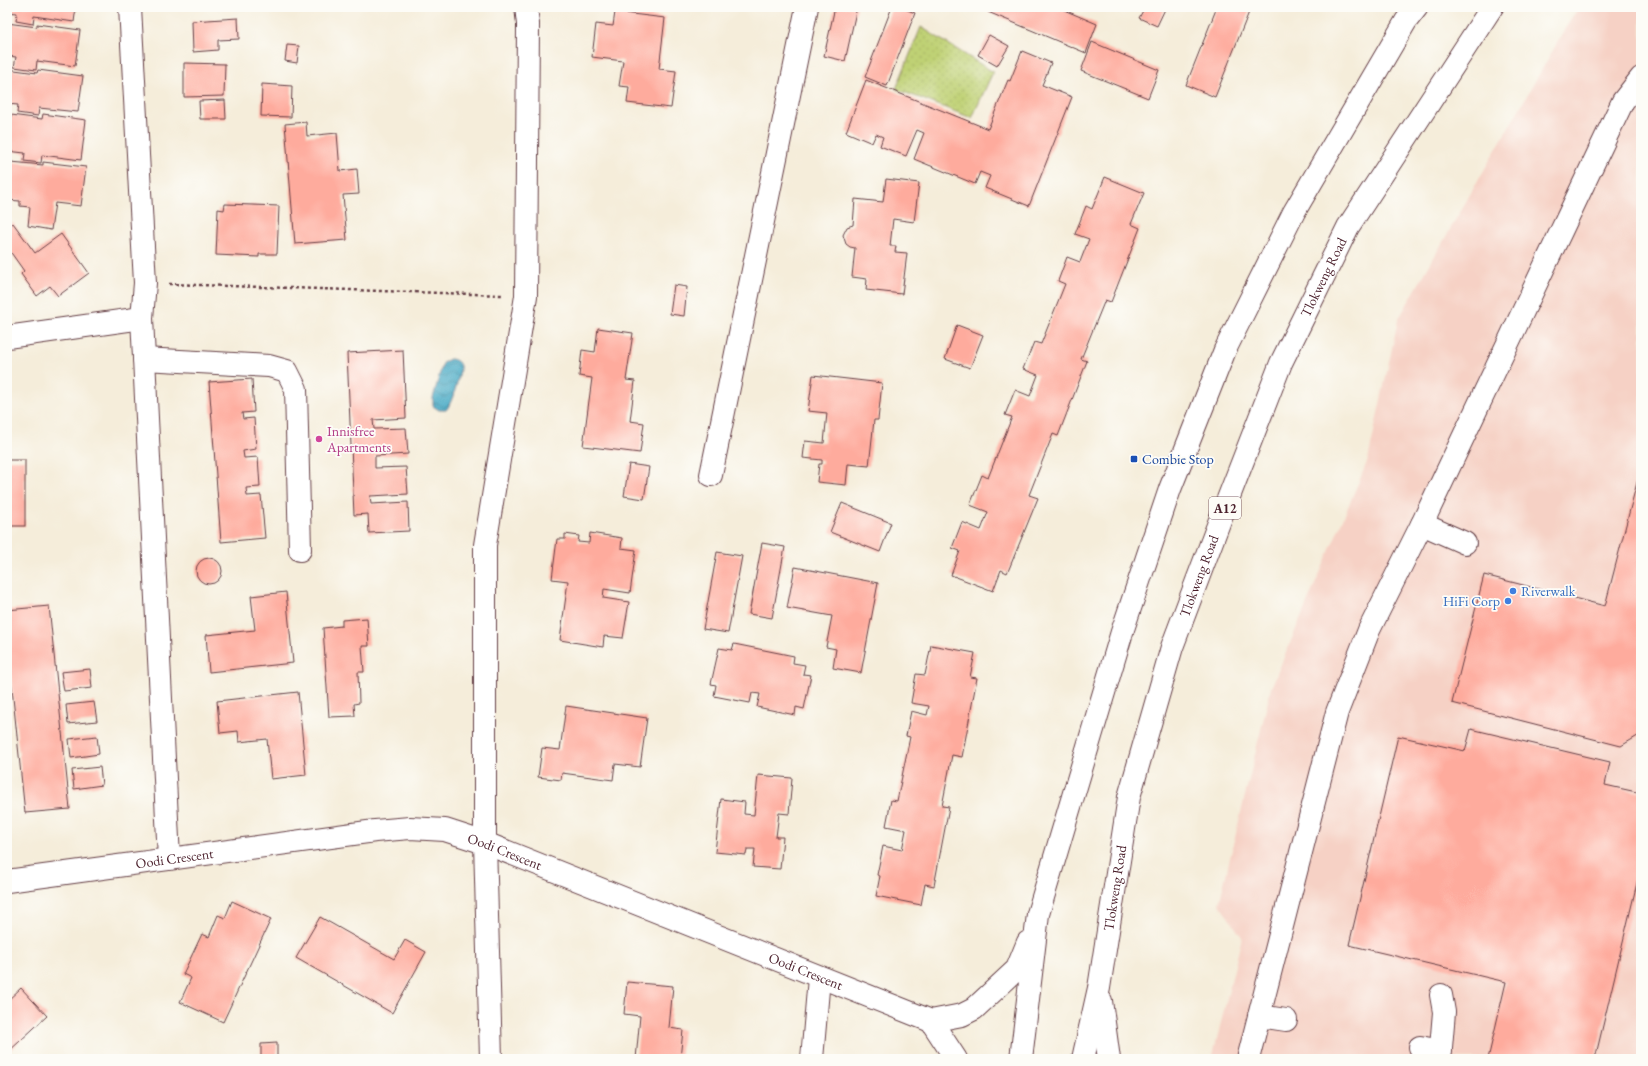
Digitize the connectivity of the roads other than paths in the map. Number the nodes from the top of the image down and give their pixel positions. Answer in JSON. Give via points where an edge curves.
{"nodes":[{"id":1,"x":130,"y":7,"type":"edge"},
{"id":2,"x":526,"y":7,"type":"edge"},
{"id":3,"x":807,"y":7,"type":"edge"},
{"id":4,"x":1417,"y":7,"type":"edge"},
{"id":5,"x":1492,"y":7,"type":"edge"},
{"id":6,"x":1641,"y":78,"type":"edge"},
{"id":7,"x":142,"y":318,"type":"junction"},
{"id":8,"x":7,"y":337,"type":"edge"},
{"id":9,"x":144,"y":359,"type":"junction"},
{"id":10,"x":711,"y":475,"type":"dead end"},
{"id":11,"x":1422,"y":524,"type":"junction"},
{"id":12,"x":1465,"y":543,"type":"dead end"},
{"id":13,"x":300,"y":550,"type":"dead end"},
{"id":14,"x":485,"y":843,"type":"junction"},
{"id":15,"x":169,"y":859,"type":"junction"},
{"id":16,"x":7,"y":881,"type":"edge"},
{"id":17,"x":1038,"y":914,"type":"junction"},
{"id":18,"x":819,"y":978,"type":"junction"},
{"id":19,"x":1099,"y":988,"type":"junction"},
{"id":20,"x":1441,"y":995,"type":"dead end"},
{"id":21,"x":1259,"y":1016,"type":"junction"},
{"id":22,"x":1286,"y":1020,"type":"dead end"},
{"id":23,"x":931,"y":1021,"type":"junction"},
{"id":24,"x":1420,"y":1047,"type":"dead end"},
{"id":25,"x":1441,"y":1055,"type":"edge"},
{"id":26,"x":953,"y":1058,"type":"edge"},
{"id":27,"x":491,"y":1059,"type":"edge"},
{"id":28,"x":812,"y":1059,"type":"edge"},
{"id":29,"x":1021,"y":1059,"type":"edge"},
{"id":30,"x":1083,"y":1059,"type":"edge"},
{"id":31,"x":1109,"y":1059,"type":"edge"},
{"id":32,"x":1248,"y":1059,"type":"edge"}],
"edges":[{"from":1,"to":7,"type":"street","via":[[145,283]]},
{"from":2,"to":14,"type":"street","via":[[526,296],[485,545]]},
{"from":3,"to":10,"type":"street"},
{"from":4,"to":17,"type":"street","via":[[1402,28],[1294,212],[1225,350],[1170,489],[1122,632]]},
{"from":5,"to":19,"type":"street","name":"Tlokweng Road","number":"A12","via":[[1348,227],[1281,363],[1172,647],[1129,797]]},
{"from":6,"to":11,"type":"street","via":[[1623,102]]},
{"from":7,"to":8,"type":"street"},
{"from":7,"to":9,"type":"street"},
{"from":9,"to":13,"type":"street","via":[[269,366],[287,371],[296,389]]},
{"from":9,"to":15,"type":"street"},
{"from":11,"to":12,"type":"street"},
{"from":11,"to":21,"type":"street","via":[[1369,630],[1338,712],[1332,759],[1284,959]]},
{"from":14,"to":15,"type":"street","name":"Oodi Crescent","via":[[445,830],[410,828]]},
{"from":14,"to":18,"type":"street","name":"Oodi Crescent"},
{"from":14,"to":27,"type":"street"},
{"from":15,"to":16,"type":"street","name":"Oodi Crescent"},
{"from":17,"to":23,"type":"street","via":[[1017,969],[1005,981],[974,1009],[962,1015]]},
{"from":17,"to":29,"type":"street"},
{"from":18,"to":23,"type":"street","name":"Oodi Crescent"},
{"from":18,"to":28,"type":"street"},
{"from":19,"to":30,"type":"street","name":"Tlokweng Road","number":"A12"},
{"from":19,"to":31,"type":"street"},
{"from":20,"to":25,"type":"street","via":[[1444,1004]]},
{"from":21,"to":22,"type":"street"},
{"from":21,"to":32,"type":"street"},
{"from":23,"to":26,"type":"street"},
{"from":24,"to":25,"type":"street"}]}
